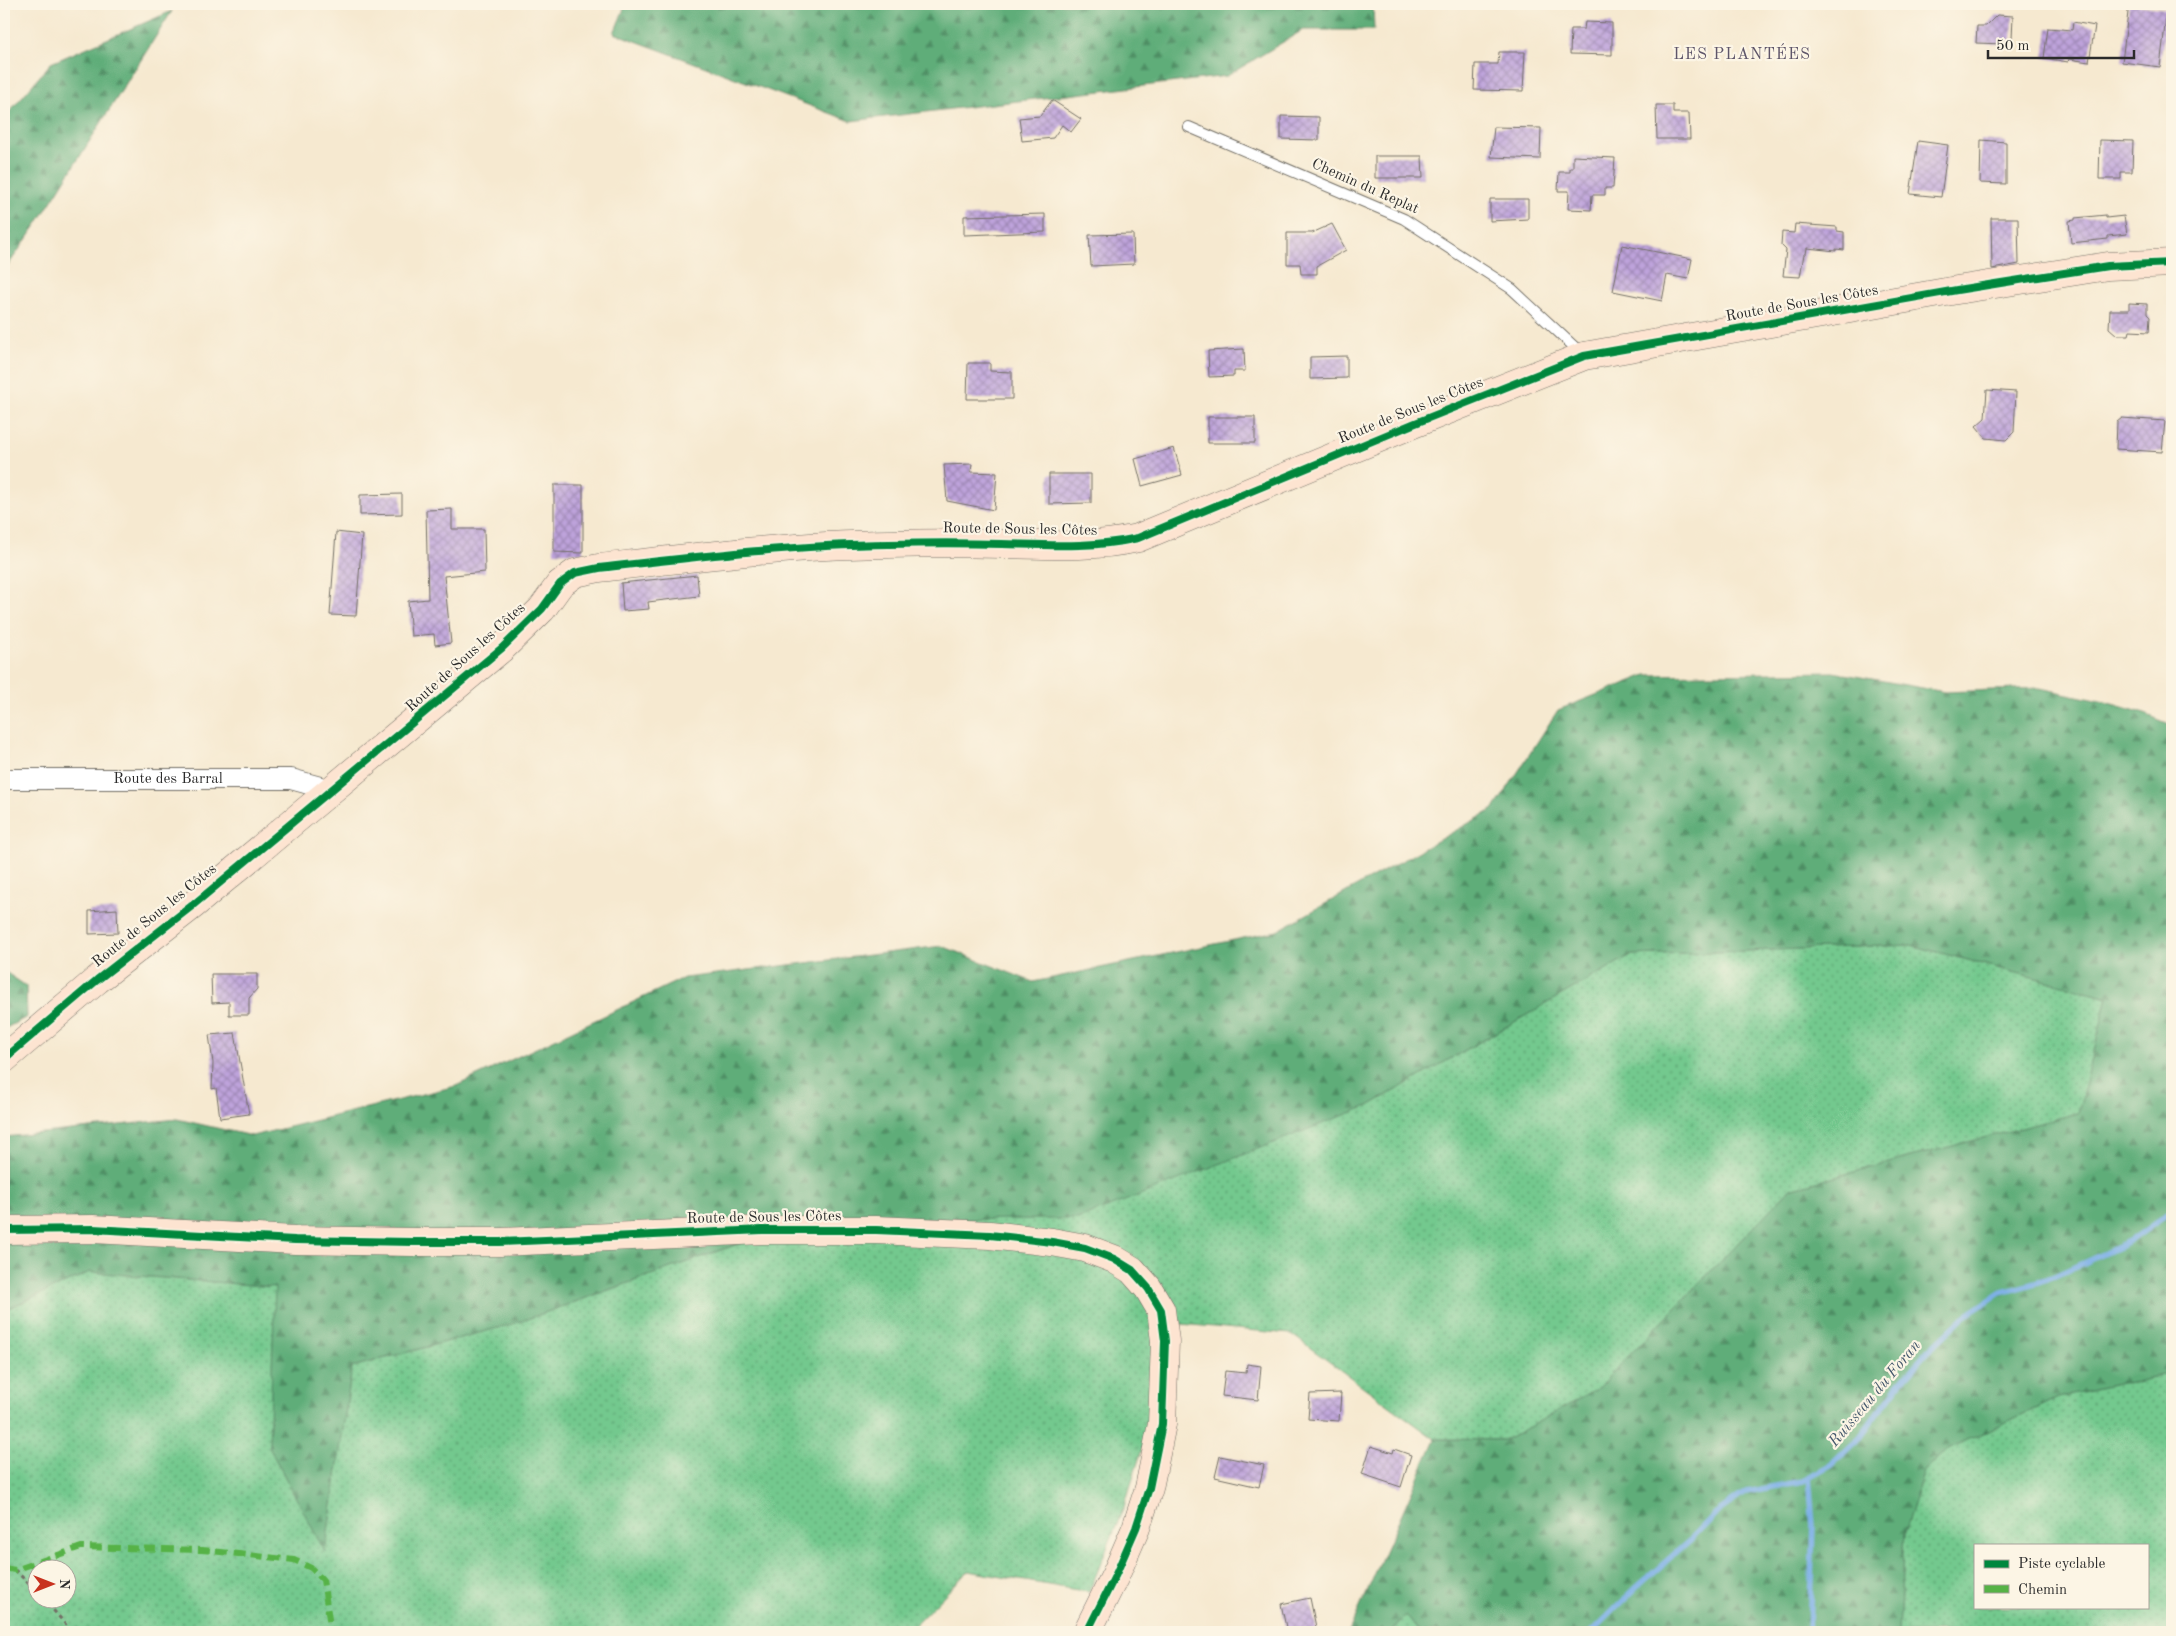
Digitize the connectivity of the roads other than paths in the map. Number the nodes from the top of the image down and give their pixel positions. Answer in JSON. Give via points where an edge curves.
{"nodes":[{"id":1,"x":1189,"y":127,"type":"dead end"},
{"id":2,"x":2172,"y":263,"type":"edge"},
{"id":3,"x":1584,"y":356,"type":"junction"},
{"id":4,"x":4,"y":779,"type":"edge"},
{"id":5,"x":331,"y":790,"type":"junction"},
{"id":6,"x":4,"y":1059,"type":"edge"},
{"id":7,"x":4,"y":1230,"type":"edge"},
{"id":8,"x":1086,"y":1632,"type":"edge"}],
"edges":[{"from":1,"to":3,"type":"lane","name":"Chemin du Replat","via":[[1404,219],[1512,289]]},
{"from":2,"to":3,"type":"street","name":"Route de Sous les Côtes","via":[[2108,266],[1967,288]]},
{"from":3,"to":5,"type":"street","name":"Route de Sous les Côtes","via":[[1138,538],[1112,544],[880,544],[754,551],[575,573],[560,584],[542,609],[502,648]]},
{"from":4,"to":5,"type":"street","name":"Route des Barral","via":[[290,779]]},
{"from":5,"to":6,"type":"street","name":"Route de Sous les Côtes"},
{"from":7,"to":8,"type":"street","name":"Route de Sous les Côtes","via":[[93,1229],[295,1240],[500,1242],[762,1230],[876,1230],[990,1234],[1085,1248],[1132,1270],[1148,1288],[1161,1310],[1165,1341],[1162,1424],[1149,1488],[1116,1574]]}]}
